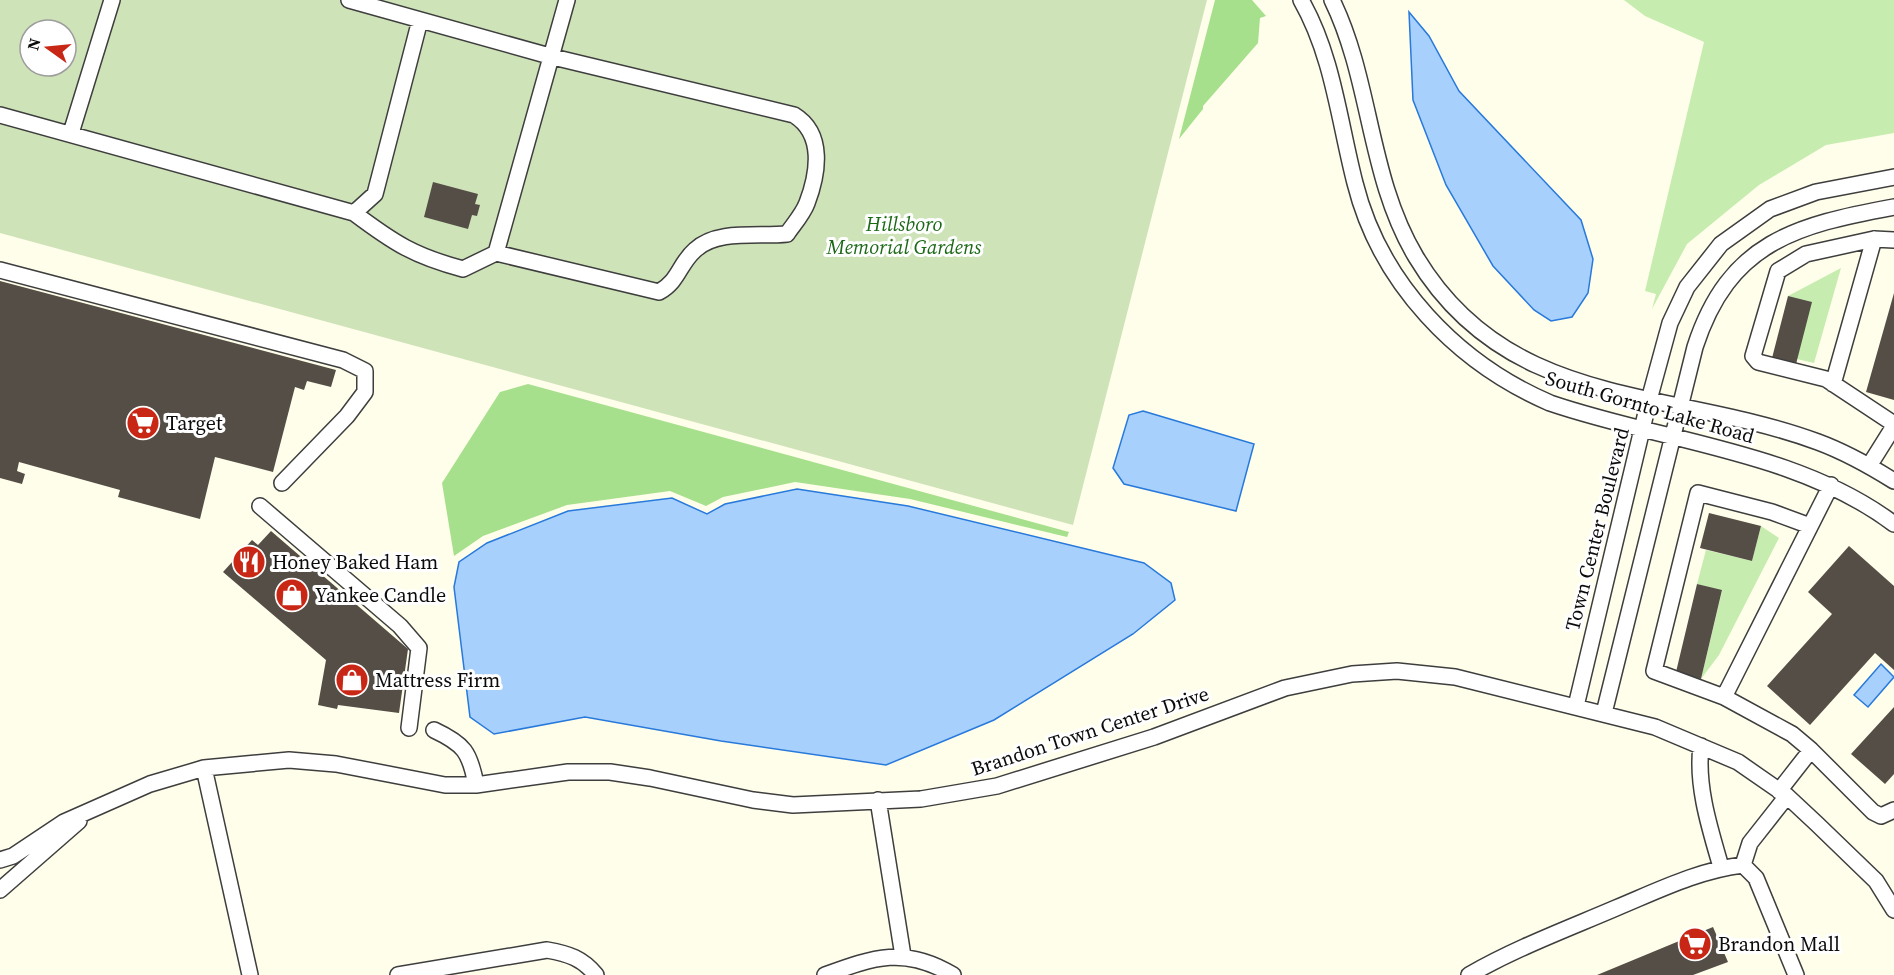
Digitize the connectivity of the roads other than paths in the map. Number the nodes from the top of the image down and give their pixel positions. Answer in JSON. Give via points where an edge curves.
{"nodes":[{"id":1,"x":112,"y":0,"type":"edge"},
{"id":2,"x":349,"y":0,"type":"edge"},
{"id":3,"x":567,"y":0,"type":"edge"},
{"id":4,"x":1301,"y":0,"type":"edge"},
{"id":5,"x":1332,"y":0,"type":"edge"},
{"id":6,"x":420,"y":20,"type":"junction"},
{"id":7,"x":553,"y":57,"type":"junction"},
{"id":8,"x":0,"y":115,"type":"edge"},
{"id":9,"x":71,"y":133,"type":"junction"},
{"id":10,"x":1894,"y":177,"type":"edge"},
{"id":11,"x":1894,"y":207,"type":"edge"},
{"id":12,"x":354,"y":213,"type":"junction"},
{"id":13,"x":1874,"y":239,"type":"junction"},
{"id":14,"x":1894,"y":240,"type":"edge"},
{"id":15,"x":496,"y":253,"type":"junction"},
{"id":16,"x":0,"y":270,"type":"edge"},
{"id":17,"x":1833,"y":384,"type":"junction"},
{"id":18,"x":1649,"y":400,"type":"junction"},
{"id":19,"x":1680,"y":407,"type":"junction"},
{"id":20,"x":1894,"y":425,"type":"edge"},
{"id":21,"x":1642,"y":430,"type":"junction"},
{"id":22,"x":1672,"y":439,"type":"junction"},
{"id":23,"x":1869,"y":466,"type":"junction"},
{"id":24,"x":1894,"y":481,"type":"edge"},
{"id":25,"x":282,"y":483,"type":"dead end"},
{"id":26,"x":1831,"y":485,"type":"junction"},
{"id":27,"x":260,"y":506,"type":"dead end"},
{"id":28,"x":1894,"y":524,"type":"edge"},
{"id":29,"x":1810,"y":526,"type":"junction"},
{"id":30,"x":1724,"y":697,"type":"junction"},
{"id":31,"x":1576,"y":706,"type":"junction"},
{"id":32,"x":1604,"y":713,"type":"junction"},
{"id":33,"x":409,"y":728,"type":"dead end"},
{"id":34,"x":434,"y":730,"type":"dead end"},
{"id":35,"x":1701,"y":746,"type":"junction"},
{"id":36,"x":1811,"y":750,"type":"junction"},
{"id":37,"x":204,"y":768,"type":"junction"},
{"id":38,"x":476,"y":785,"type":"junction"},
{"id":39,"x":1783,"y":793,"type":"junction"},
{"id":40,"x":878,"y":800,"type":"junction"},
{"id":41,"x":1894,"y":810,"type":"edge"},
{"id":42,"x":91,"y":811,"type":"junction"},
{"id":43,"x":0,"y":860,"type":"edge"},
{"id":44,"x":1743,"y":865,"type":"junction"},
{"id":45,"x":1721,"y":867,"type":"junction"},
{"id":46,"x":0,"y":889,"type":"edge"},
{"id":47,"x":1894,"y":910,"type":"edge"},
{"id":48,"x":903,"y":956,"type":"junction"},
{"id":49,"x":250,"y":975,"type":"edge"},
{"id":50,"x":398,"y":975,"type":"edge"},
{"id":51,"x":596,"y":975,"type":"edge"},
{"id":52,"x":825,"y":975,"type":"edge"},
{"id":53,"x":953,"y":975,"type":"edge"},
{"id":54,"x":1469,"y":975,"type":"edge"},
{"id":55,"x":1796,"y":975,"type":"edge"}],
"edges":[{"from":1,"to":9,"type":"street"},
{"from":2,"to":6,"type":"street"},
{"from":3,"to":7,"type":"street"},
{"from":4,"to":21,"type":"street","name":"South Gornto Lake Road","via":[[1322,43],[1361,205],[1383,255],[1416,303],[1453,342],[1517,388],[1568,409]]},
{"from":5,"to":18,"type":"street","name":"South Gornto Lake Road","via":[[1353,55],[1388,200],[1431,279],[1462,314],[1515,355],[1573,381]]},
{"from":6,"to":7,"type":"street"},
{"from":6,"to":12,"type":"street","via":[[375,194]]},
{"from":7,"to":15,"type":"street"},
{"from":7,"to":15,"type":"street","via":[[794,115],[806,123],[814,139],[817,160],[807,205],[787,234],[714,240],[695,249],[671,285],[659,292]]},
{"from":8,"to":9,"type":"street"},
{"from":9,"to":12,"type":"street"},
{"from":10,"to":18,"type":"street","name":"Town Center Boulevard","via":[[1791,199],[1748,223],[1721,244],[1692,279],[1677,305]]},
{"from":11,"to":19,"type":"street","via":[[1827,219],[1801,228],[1754,255],[1708,310]]},
{"from":12,"to":15,"type":"street","via":[[393,242],[425,259],[464,269]]},
{"from":13,"to":14,"type":"street"},
{"from":13,"to":17,"type":"street"},
{"from":13,"to":17,"type":"street","via":[[1806,254],[1778,271],[1753,356],[1758,362]]},
{"from":16,"to":25,"type":"street","via":[[343,360],[365,371],[365,392]]},
{"from":17,"to":20,"type":"street"},
{"from":18,"to":19,"type":"street","name":"South Gornto Lake Road"},
{"from":18,"to":21,"type":"street","name":"Town Center Boulevard"},
{"from":19,"to":22,"type":"street"},
{"from":19,"to":23,"type":"street","name":"South Gornto Lake Road","via":[[1803,436]]},
{"from":20,"to":23,"type":"street"},
{"from":21,"to":22,"type":"street","name":"South Gornto Lake Road"},
{"from":21,"to":31,"type":"street","name":"Town Center Boulevard"},
{"from":22,"to":26,"type":"street","name":"South Gornto Lake Road","via":[[1776,465]]},
{"from":22,"to":32,"type":"street"},
{"from":23,"to":24,"type":"street","name":"South Gornto Lake Road"},
{"from":26,"to":28,"type":"street","name":"South Gornto Lake Road"},
{"from":26,"to":29,"type":"street"},
{"from":27,"to":33,"type":"street","via":[[400,627],[419,648]]},
{"from":29,"to":30,"type":"street"},
{"from":29,"to":30,"type":"street","via":[[1698,493],[1654,671]]},
{"from":30,"to":36,"type":"street","via":[[1792,734]]},
{"from":31,"to":32,"type":"street","name":"Brandon Town Center Drive"},
{"from":31,"to":40,"type":"street","name":"Brandon Town Center Drive","via":[[1432,674],[1397,671],[1352,675],[1285,688],[1154,737],[997,786],[921,800]]},
{"from":32,"to":35,"type":"street","name":"Brandon Town Center Drive","via":[[1655,726]]},
{"from":34,"to":38,"type":"street","via":[[457,741],[472,763]]},
{"from":35,"to":39,"type":"street","name":"Brandon Town Center Drive","via":[[1738,762]]},
{"from":35,"to":45,"type":"street","via":[[1698,765]]},
{"from":36,"to":39,"type":"street"},
{"from":36,"to":41,"type":"street","via":[[1873,812],[1881,816]]},
{"from":37,"to":38,"type":"street","name":"Brandon Town Center Drive","via":[[290,760],[336,764],[445,785]]},
{"from":37,"to":42,"type":"street","name":"Brandon Town Center Drive","via":[[150,784]]},
{"from":37,"to":49,"type":"street"},
{"from":38,"to":40,"type":"street","name":"Brandon Town Center Drive","via":[[568,772],[596,772],[650,778],[776,803],[821,806]]},
{"from":39,"to":44,"type":"street","via":[[1750,843]]},
{"from":39,"to":47,"type":"street","name":"Brandon Town Center Drive","via":[[1875,881]]},
{"from":40,"to":48,"type":"street"},
{"from":42,"to":43,"type":"street","name":"Brandon Town Center Drive","via":[[64,822],[13,856]]},
{"from":42,"to":46,"type":"street","name":"Brandon Town Center Drive"},
{"from":44,"to":45,"type":"street"},
{"from":44,"to":55,"type":"street","via":[[1756,878]]},
{"from":45,"to":54,"type":"street","via":[[1558,932]]},
{"from":48,"to":52,"type":"street","via":[[861,962]]},
{"from":48,"to":53,"type":"street"},
{"from":50,"to":51,"type":"street","via":[[547,950],[584,961]]}]}
